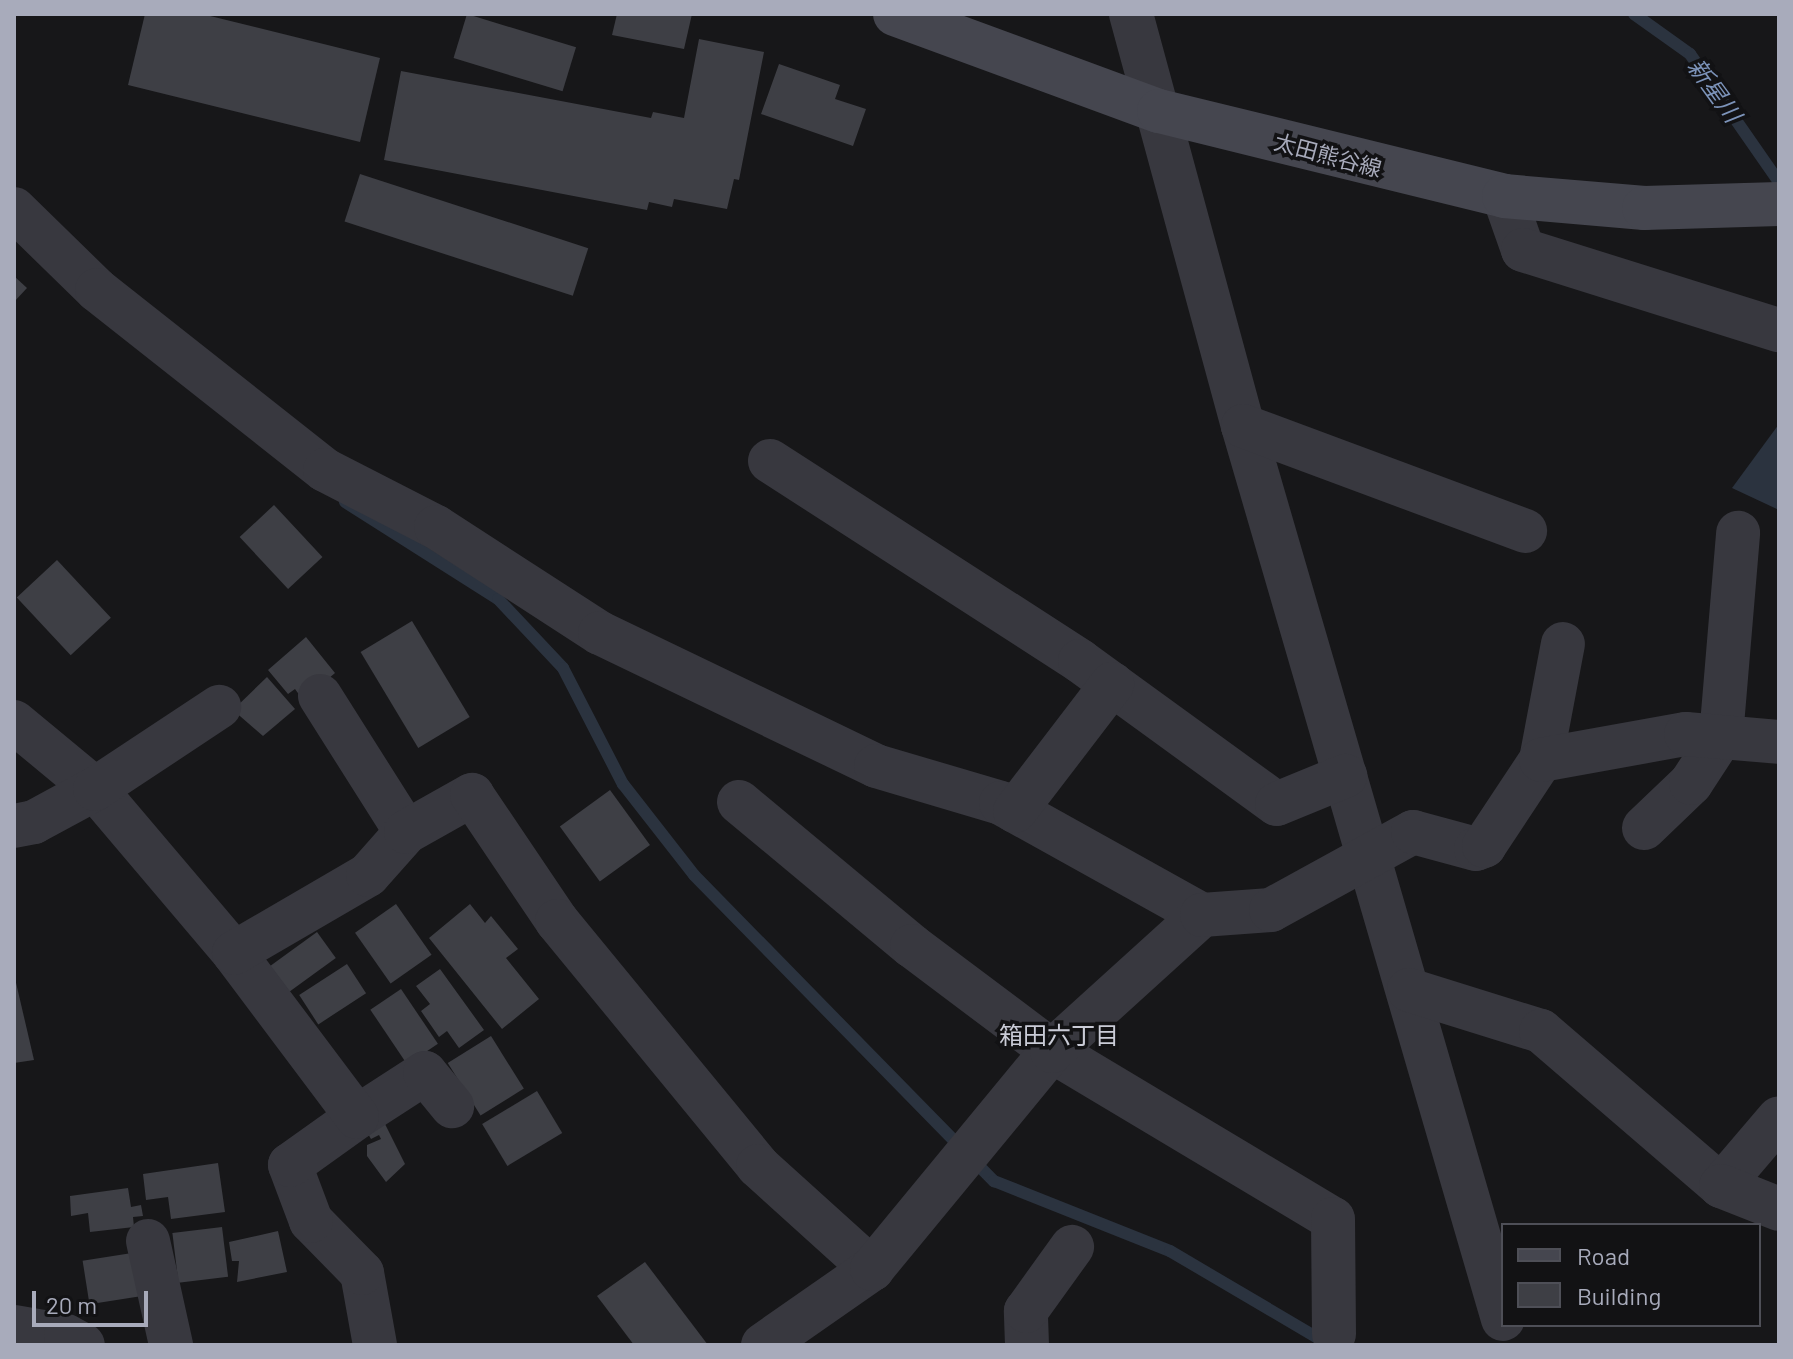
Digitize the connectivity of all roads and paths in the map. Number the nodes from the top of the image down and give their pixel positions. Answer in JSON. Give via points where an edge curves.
{"nodes":[{"id":1,"x":895,"y":14,"type":"edge"},
{"id":2,"x":1131,"y":14,"type":"edge"},
{"id":3,"x":1159,"y":111,"type":"junction"},
{"id":4,"x":1504,"y":196,"type":"junction"},
{"id":5,"x":1766,"y":206,"type":"edge"},
{"id":6,"x":14,"y":209,"type":"edge"},
{"id":7,"x":1779,"y":330,"type":"edge"},
{"id":8,"x":1243,"y":426,"type":"junction"},
{"id":9,"x":770,"y":461,"type":"dead end"},
{"id":10,"x":1525,"y":531,"type":"dead end"},
{"id":11,"x":1738,"y":533,"type":"dead end"},
{"id":12,"x":1563,"y":644,"type":"dead end"},
{"id":13,"x":1112,"y":684,"type":"junction"},
{"id":14,"x":320,"y":696,"type":"dead end"},
{"id":15,"x":219,"y":707,"type":"dead end"},
{"id":16,"x":14,"y":722,"type":"edge"},
{"id":17,"x":1721,"y":737,"type":"junction"},
{"id":18,"x":1779,"y":742,"type":"edge"},
{"id":19,"x":1541,"y":760,"type":"junction"},
{"id":20,"x":1345,"y":776,"type":"junction"},
{"id":21,"x":95,"y":789,"type":"junction"},
{"id":22,"x":739,"y":802,"type":"dead end"},
{"id":23,"x":1015,"y":811,"type":"junction"},
{"id":24,"x":14,"y":826,"type":"edge"},
{"id":25,"x":1644,"y":828,"type":"dead end"},
{"id":26,"x":406,"y":832,"type":"junction"},
{"id":27,"x":1367,"y":858,"type":"junction"},
{"id":28,"x":1202,"y":915,"type":"junction"},
{"id":29,"x":234,"y":953,"type":"junction"},
{"id":30,"x":1409,"y":990,"type":"junction"},
{"id":31,"x":1052,"y":1051,"type":"junction"},
{"id":32,"x":452,"y":1106,"type":"dead end"},
{"id":33,"x":357,"y":1117,"type":"junction"},
{"id":34,"x":1779,"y":1118,"type":"edge"},
{"id":35,"x":1721,"y":1186,"type":"junction"},
{"id":36,"x":1779,"y":1209,"type":"edge"},
{"id":37,"x":148,"y":1241,"type":"dead end"},
{"id":38,"x":1072,"y":1247,"type":"dead end"},
{"id":39,"x":872,"y":1269,"type":"junction"},
{"id":40,"x":1501,"y":1312,"type":"edge"},
{"id":41,"x":14,"y":1327,"type":"edge"},
{"id":42,"x":1334,"y":1334,"type":"dead end"},
{"id":43,"x":83,"y":1345,"type":"edge"},
{"id":44,"x":171,"y":1345,"type":"edge"},
{"id":45,"x":375,"y":1345,"type":"edge"},
{"id":46,"x":763,"y":1345,"type":"edge"},
{"id":47,"x":1027,"y":1345,"type":"edge"}],
"edges":[{"from":1,"to":3,"type":"main road","name":"太田熊谷線"},
{"from":2,"to":3,"type":"street"},
{"from":3,"to":4,"type":"main road","name":"太田熊谷線"},
{"from":3,"to":8,"type":"street"},
{"from":4,"to":5,"type":"main road","name":"太田熊谷線","via":[[1644,208]]},
{"from":4,"to":7,"type":"street","via":[[1523,250]]},
{"from":6,"to":23,"type":"street","via":[[97,290],[325,470],[436,527],[600,633],[876,766]]},
{"from":8,"to":10,"type":"street"},
{"from":8,"to":20,"type":"street"},
{"from":9,"to":13,"type":"street"},
{"from":11,"to":17,"type":"street"},
{"from":12,"to":19,"type":"street"},
{"from":13,"to":20,"type":"street","via":[[1277,804]]},
{"from":13,"to":23,"type":"street"},
{"from":14,"to":26,"type":"street"},
{"from":15,"to":21,"type":"street"},
{"from":16,"to":21,"type":"street"},
{"from":17,"to":18,"type":"street"},
{"from":17,"to":19,"type":"street","via":[[1686,734]]},
{"from":17,"to":25,"type":"street","via":[[1691,783]]},
{"from":19,"to":27,"type":"street","via":[[1484,846],[1476,849],[1413,832]]},
{"from":20,"to":27,"type":"street"},
{"from":21,"to":24,"type":"street","via":[[34,822]]},
{"from":21,"to":29,"type":"street"},
{"from":22,"to":31,"type":"street","via":[[912,946]]},
{"from":23,"to":28,"type":"street"},
{"from":26,"to":29,"type":"street","via":[[368,875]]},
{"from":26,"to":39,"type":"street","via":[[472,795],[557,921],[758,1166]]},
{"from":27,"to":28,"type":"street","via":[[1271,910]]},
{"from":27,"to":30,"type":"street"},
{"from":28,"to":31,"type":"street"},
{"from":29,"to":33,"type":"street"},
{"from":30,"to":35,"type":"street","via":[[1541,1031]]},
{"from":30,"to":40,"type":"street"},
{"from":31,"to":39,"type":"street"},
{"from":31,"to":42,"type":"street","via":[[1333,1219]]},
{"from":32,"to":33,"type":"street","via":[[425,1073]]},
{"from":33,"to":45,"type":"street","via":[[290,1165],[311,1221],[362,1273]]},
{"from":34,"to":35,"type":"street"},
{"from":35,"to":36,"type":"street"},
{"from":37,"to":44,"type":"street"},
{"from":38,"to":47,"type":"street","via":[[1026,1311]]},
{"from":39,"to":46,"type":"street"},
{"from":41,"to":43,"type":"street","via":[[66,1336]]}]}
